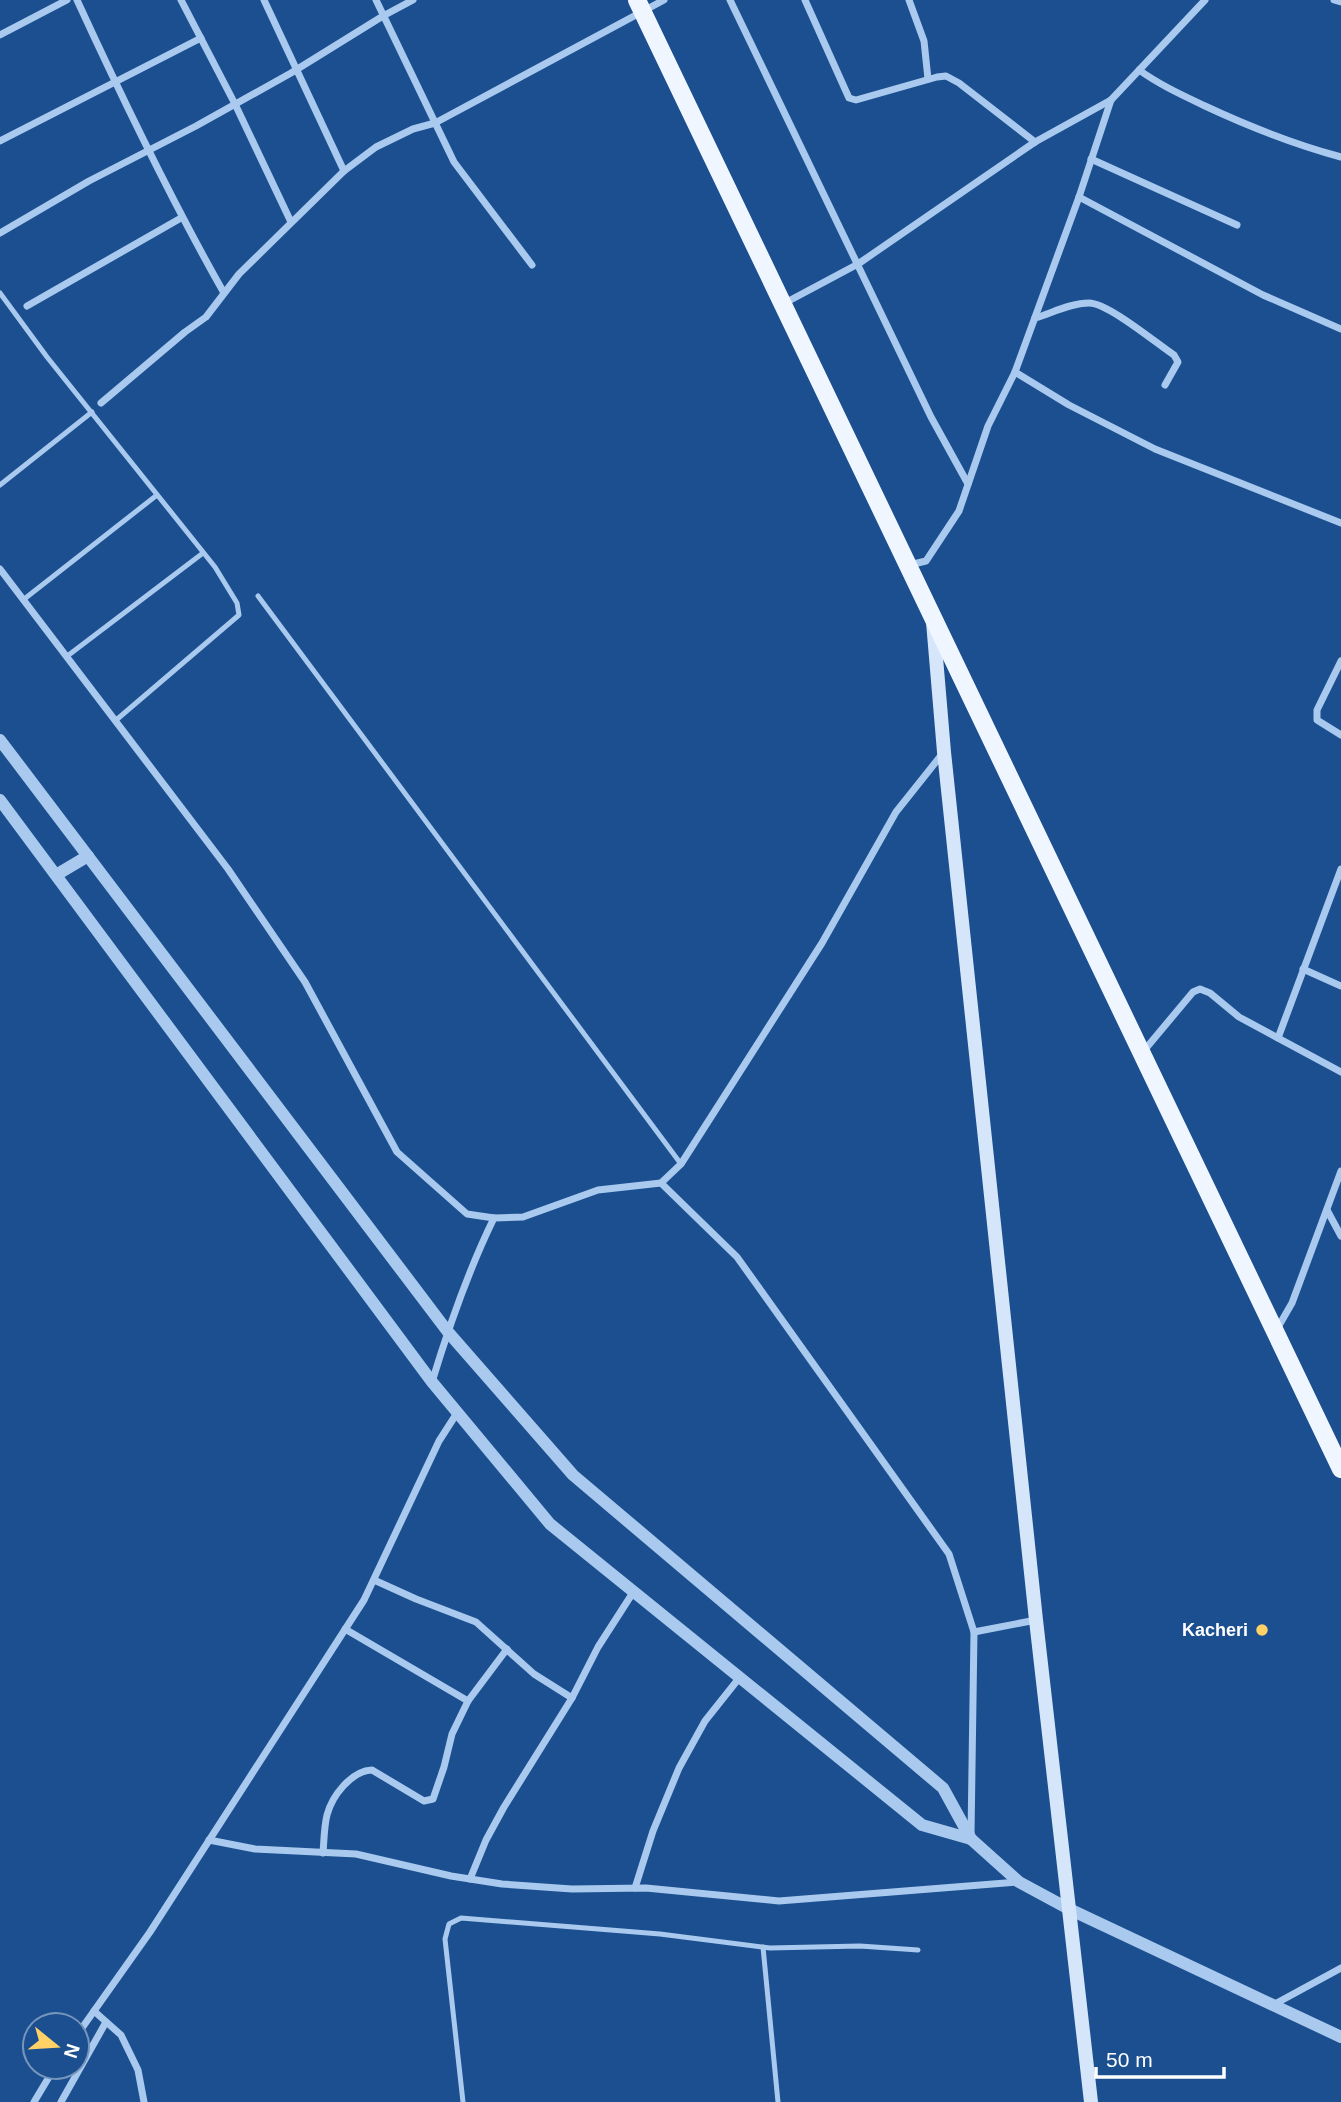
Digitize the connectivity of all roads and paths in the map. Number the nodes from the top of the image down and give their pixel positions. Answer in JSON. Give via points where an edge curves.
{"nodes":[{"id":1,"x":67,"y":0,"type":"edge"},
{"id":2,"x":77,"y":0,"type":"edge"},
{"id":3,"x":181,"y":0,"type":"edge"},
{"id":4,"x":264,"y":0,"type":"edge"},
{"id":5,"x":376,"y":0,"type":"edge"},
{"id":6,"x":413,"y":0,"type":"edge"},
{"id":7,"x":664,"y":0,"type":"edge"},
{"id":8,"x":730,"y":0,"type":"edge"},
{"id":9,"x":805,"y":0,"type":"edge"},
{"id":10,"x":909,"y":0,"type":"edge"},
{"id":11,"x":1205,"y":0,"type":"edge"},
{"id":12,"x":1334,"y":0,"type":"edge"},
{"id":13,"x":1341,"y":2,"type":"edge"},
{"id":14,"x":639,"y":5,"type":"edge"},
{"id":15,"x":383,"y":16,"type":"junction"},
{"id":16,"x":0,"y":35,"type":"edge"},
{"id":17,"x":201,"y":38,"type":"junction"},
{"id":18,"x":297,"y":69,"type":"junction"},
{"id":19,"x":1139,"y":70,"type":"junction"},
{"id":20,"x":928,"y":79,"type":"junction"},
{"id":21,"x":115,"y":83,"type":"junction"},
{"id":22,"x":1111,"y":100,"type":"junction"},
{"id":23,"x":235,"y":104,"type":"junction"},
{"id":24,"x":435,"y":123,"type":"junction"},
{"id":25,"x":0,"y":141,"type":"edge"},
{"id":26,"x":1035,"y":142,"type":"junction"},
{"id":27,"x":147,"y":151,"type":"junction"},
{"id":28,"x":1341,"y":157,"type":"edge"},
{"id":29,"x":1091,"y":159,"type":"junction"},
{"id":30,"x":344,"y":171,"type":"junction"},
{"id":31,"x":1079,"y":197,"type":"junction"},
{"id":32,"x":181,"y":218,"type":"junction"},
{"id":33,"x":291,"y":222,"type":"junction"},
{"id":34,"x":1237,"y":225,"type":"dead end"},
{"id":35,"x":0,"y":233,"type":"edge"},
{"id":36,"x":858,"y":264,"type":"junction"},
{"id":37,"x":532,"y":265,"type":"dead end"},
{"id":38,"x":0,"y":293,"type":"edge"},
{"id":39,"x":224,"y":293,"type":"junction"},
{"id":40,"x":783,"y":305,"type":"junction"},
{"id":41,"x":27,"y":306,"type":"dead end"},
{"id":42,"x":1035,"y":318,"type":"junction"},
{"id":43,"x":1341,"y":329,"type":"edge"},
{"id":44,"x":1015,"y":372,"type":"junction"},
{"id":45,"x":1165,"y":385,"type":"dead end"},
{"id":46,"x":101,"y":403,"type":"dead end"},
{"id":47,"x":92,"y":412,"type":"junction"},
{"id":48,"x":968,"y":484,"type":"junction"},
{"id":49,"x":0,"y":485,"type":"edge"},
{"id":50,"x":157,"y":495,"type":"junction"},
{"id":51,"x":1341,"y":523,"type":"edge"},
{"id":52,"x":203,"y":553,"type":"junction"},
{"id":53,"x":908,"y":565,"type":"junction"},
{"id":54,"x":0,"y":569,"type":"edge"},
{"id":55,"x":258,"y":596,"type":"dead end"},
{"id":56,"x":23,"y":600,"type":"junction"},
{"id":57,"x":933,"y":617,"type":"junction"},
{"id":58,"x":66,"y":657,"type":"junction"},
{"id":59,"x":1341,"y":661,"type":"edge"},
{"id":60,"x":115,"y":721,"type":"junction"},
{"id":61,"x":1341,"y":735,"type":"edge"},
{"id":62,"x":0,"y":740,"type":"edge"},
{"id":63,"x":944,"y":752,"type":"junction"},
{"id":64,"x":0,"y":800,"type":"edge"},
{"id":65,"x":88,"y":856,"type":"junction"},
{"id":66,"x":1341,"y":869,"type":"edge"},
{"id":67,"x":56,"y":875,"type":"junction"},
{"id":68,"x":1303,"y":969,"type":"junction"},
{"id":69,"x":1341,"y":986,"type":"edge"},
{"id":70,"x":1278,"y":1038,"type":"junction"},
{"id":71,"x":1141,"y":1053,"type":"junction"},
{"id":72,"x":1341,"y":1072,"type":"edge"},
{"id":73,"x":681,"y":1164,"type":"junction"},
{"id":74,"x":1341,"y":1171,"type":"edge"},
{"id":75,"x":661,"y":1183,"type":"junction"},
{"id":76,"x":1326,"y":1210,"type":"junction"},
{"id":77,"x":494,"y":1218,"type":"junction"},
{"id":78,"x":1341,"y":1236,"type":"edge"},
{"id":79,"x":1275,"y":1331,"type":"junction"},
{"id":80,"x":448,"y":1332,"type":"junction"},
{"id":81,"x":432,"y":1382,"type":"junction"},
{"id":82,"x":457,"y":1413,"type":"junction"},
{"id":83,"x":1339,"y":1459,"type":"edge"},
{"id":84,"x":373,"y":1580,"type":"junction"},
{"id":85,"x":634,"y":1591,"type":"junction"},
{"id":86,"x":1036,"y":1620,"type":"junction"},
{"id":87,"x":345,"y":1629,"type":"junction"},
{"id":88,"x":974,"y":1632,"type":"junction"},
{"id":89,"x":507,"y":1649,"type":"junction"},
{"id":90,"x":740,"y":1677,"type":"junction"},
{"id":91,"x":572,"y":1698,"type":"junction"},
{"id":92,"x":468,"y":1700,"type":"junction"},
{"id":93,"x":971,"y":1839,"type":"junction"},
{"id":94,"x":209,"y":1840,"type":"junction"},
{"id":95,"x":323,"y":1853,"type":"junction"},
{"id":96,"x":470,"y":1880,"type":"junction"},
{"id":97,"x":1019,"y":1882,"type":"junction"},
{"id":98,"x":635,"y":1888,"type":"junction"},
{"id":99,"x":1069,"y":1909,"type":"junction"},
{"id":100,"x":762,"y":1947,"type":"junction"},
{"id":101,"x":918,"y":1950,"type":"dead end"},
{"id":102,"x":1341,"y":1968,"type":"edge"},
{"id":103,"x":1273,"y":2005,"type":"junction"},
{"id":104,"x":94,"y":2011,"type":"junction"},
{"id":105,"x":91,"y":2015,"type":"edge"},
{"id":106,"x":106,"y":2022,"type":"junction"},
{"id":107,"x":1341,"y":2036,"type":"edge"},
{"id":108,"x":46,"y":2081,"type":"edge"},
{"id":109,"x":34,"y":2102,"type":"edge"},
{"id":110,"x":61,"y":2102,"type":"edge"},
{"id":111,"x":144,"y":2102,"type":"edge"},
{"id":112,"x":463,"y":2102,"type":"edge"},
{"id":113,"x":778,"y":2102,"type":"edge"},
{"id":114,"x":1091,"y":2102,"type":"edge"}],
"edges":[{"from":1,"to":16,"type":"street"},
{"from":2,"to":21,"type":"street"},
{"from":3,"to":17,"type":"street"},
{"from":4,"to":18,"type":"street"},
{"from":5,"to":15,"type":"street"},
{"from":6,"to":15,"type":"street"},
{"from":7,"to":14,"type":"street"},
{"from":8,"to":36,"type":"street"},
{"from":9,"to":20,"type":"street","via":[[849,98],[856,100]]},
{"from":10,"to":20,"type":"street","via":[[924,41]]},
{"from":11,"to":19,"type":"street"},
{"from":12,"to":13,"type":"street"},
{"from":14,"to":24,"type":"street"},
{"from":14,"to":40,"type":"main road"},
{"from":15,"to":18,"type":"street"},
{"from":15,"to":24,"type":"street"},
{"from":17,"to":21,"type":"street"},
{"from":17,"to":23,"type":"street"},
{"from":18,"to":23,"type":"street"},
{"from":18,"to":30,"type":"street"},
{"from":19,"to":22,"type":"street"},
{"from":19,"to":28,"type":"street","via":[[1250,127]]},
{"from":20,"to":26,"type":"street","via":[[946,76],[959,83]]},
{"from":21,"to":25,"type":"street"},
{"from":21,"to":27,"type":"street"},
{"from":22,"to":26,"type":"street"},
{"from":22,"to":29,"type":"street"},
{"from":23,"to":27,"type":"street"},
{"from":23,"to":33,"type":"street"},
{"from":24,"to":30,"type":"street","via":[[376,147]]},
{"from":24,"to":37,"type":"street","via":[[454,162]]},
{"from":26,"to":36,"type":"street"},
{"from":27,"to":32,"type":"street"},
{"from":27,"to":35,"type":"street"},
{"from":29,"to":31,"type":"street"},
{"from":29,"to":34,"type":"street"},
{"from":30,"to":33,"type":"street"},
{"from":31,"to":42,"type":"street"},
{"from":31,"to":43,"type":"street","via":[[1262,295]]},
{"from":32,"to":39,"type":"street"},
{"from":32,"to":41,"type":"street"},
{"from":33,"to":39,"type":"street"},
{"from":36,"to":40,"type":"street"},
{"from":36,"to":48,"type":"street"},
{"from":38,"to":47,"type":"lane"},
{"from":39,"to":46,"type":"street","via":[[206,317]]},
{"from":40,"to":53,"type":"main road"},
{"from":42,"to":44,"type":"street"},
{"from":42,"to":45,"type":"street","via":[[1081,304],[1110,310],[1174,355],[1178,362]]},
{"from":44,"to":48,"type":"street","via":[[988,426]]},
{"from":44,"to":51,"type":"street","via":[[1155,449]]},
{"from":47,"to":49,"type":"lane"},
{"from":47,"to":50,"type":"lane"},
{"from":48,"to":53,"type":"street","via":[[959,512],[926,561]]},
{"from":50,"to":52,"type":"lane"},
{"from":50,"to":56,"type":"lane"},
{"from":52,"to":58,"type":"lane"},
{"from":52,"to":60,"type":"lane","via":[[237,603],[239,615]]},
{"from":53,"to":57,"type":"main road"},
{"from":54,"to":56,"type":"street"},
{"from":55,"to":73,"type":"lane"},
{"from":56,"to":58,"type":"street"},
{"from":57,"to":63,"type":"main road"},
{"from":57,"to":71,"type":"main road"},
{"from":58,"to":60,"type":"street"},
{"from":59,"to":61,"type":"street","via":[[1317,710],[1317,720]]},
{"from":60,"to":77,"type":"street","via":[[228,869],[305,982],[397,1152],[467,1214]]},
{"from":62,"to":65,"type":"street"},
{"from":63,"to":73,"type":"street","via":[[896,813],[822,943]]},
{"from":63,"to":86,"type":"main road"},
{"from":64,"to":67,"type":"street"},
{"from":65,"to":67,"type":"street"},
{"from":65,"to":80,"type":"street"},
{"from":66,"to":68,"type":"street"},
{"from":67,"to":81,"type":"street"},
{"from":68,"to":69,"type":"street"},
{"from":68,"to":70,"type":"street"},
{"from":70,"to":71,"type":"street","via":[[1200,989]]},
{"from":70,"to":72,"type":"street"},
{"from":71,"to":79,"type":"main road"},
{"from":73,"to":75,"type":"street"},
{"from":74,"to":76,"type":"street"},
{"from":75,"to":77,"type":"street","via":[[598,1190],[523,1217]]},
{"from":75,"to":88,"type":"street","via":[[737,1257],[948,1554]]},
{"from":76,"to":78,"type":"street"},
{"from":76,"to":79,"type":"street","via":[[1292,1303]]},
{"from":77,"to":80,"type":"street"},
{"from":79,"to":83,"type":"main road"},
{"from":80,"to":81,"type":"street"},
{"from":80,"to":93,"type":"street","via":[[573,1475],[943,1788]]},
{"from":81,"to":82,"type":"street"},
{"from":82,"to":84,"type":"street"},
{"from":82,"to":85,"type":"street","via":[[550,1524]]},
{"from":84,"to":87,"type":"street"},
{"from":84,"to":89,"type":"street","via":[[476,1622]]},
{"from":85,"to":90,"type":"street"},
{"from":85,"to":91,"type":"street"},
{"from":86,"to":88,"type":"street"},
{"from":86,"to":99,"type":"main road"},
{"from":87,"to":92,"type":"street"},
{"from":87,"to":94,"type":"street"},
{"from":88,"to":93,"type":"street"},
{"from":89,"to":91,"type":"street","via":[[534,1674]]},
{"from":89,"to":92,"type":"street"},
{"from":90,"to":93,"type":"street","via":[[922,1825]]},
{"from":90,"to":98,"type":"street","via":[[705,1721],[679,1768]]},
{"from":91,"to":96,"type":"street","via":[[504,1807]]},
{"from":92,"to":95,"type":"street","via":[[452,1734],[433,1800],[425,1801],[372,1770],[356,1775],[327,1815]]},
{"from":93,"to":97,"type":"street"},
{"from":94,"to":95,"type":"street","via":[[255,1849]]},
{"from":94,"to":104,"type":"street"},
{"from":95,"to":96,"type":"street","via":[[356,1854]]},
{"from":96,"to":98,"type":"street","via":[[572,1889]]},
{"from":97,"to":98,"type":"street","via":[[779,1901]]},
{"from":97,"to":99,"type":"street"},
{"from":99,"to":103,"type":"street"},
{"from":99,"to":114,"type":"main road"},
{"from":100,"to":101,"type":"lane"},
{"from":100,"to":112,"type":"lane","via":[[647,1933],[456,1920],[445,1939]]},
{"from":100,"to":113,"type":"lane"},
{"from":102,"to":103,"type":"street"},
{"from":103,"to":107,"type":"street"},
{"from":104,"to":105,"type":"street"},
{"from":104,"to":106,"type":"street"},
{"from":106,"to":110,"type":"street"},
{"from":106,"to":111,"type":"street","via":[[121,2035],[130,2052]]},
{"from":108,"to":109,"type":"street"}]}
